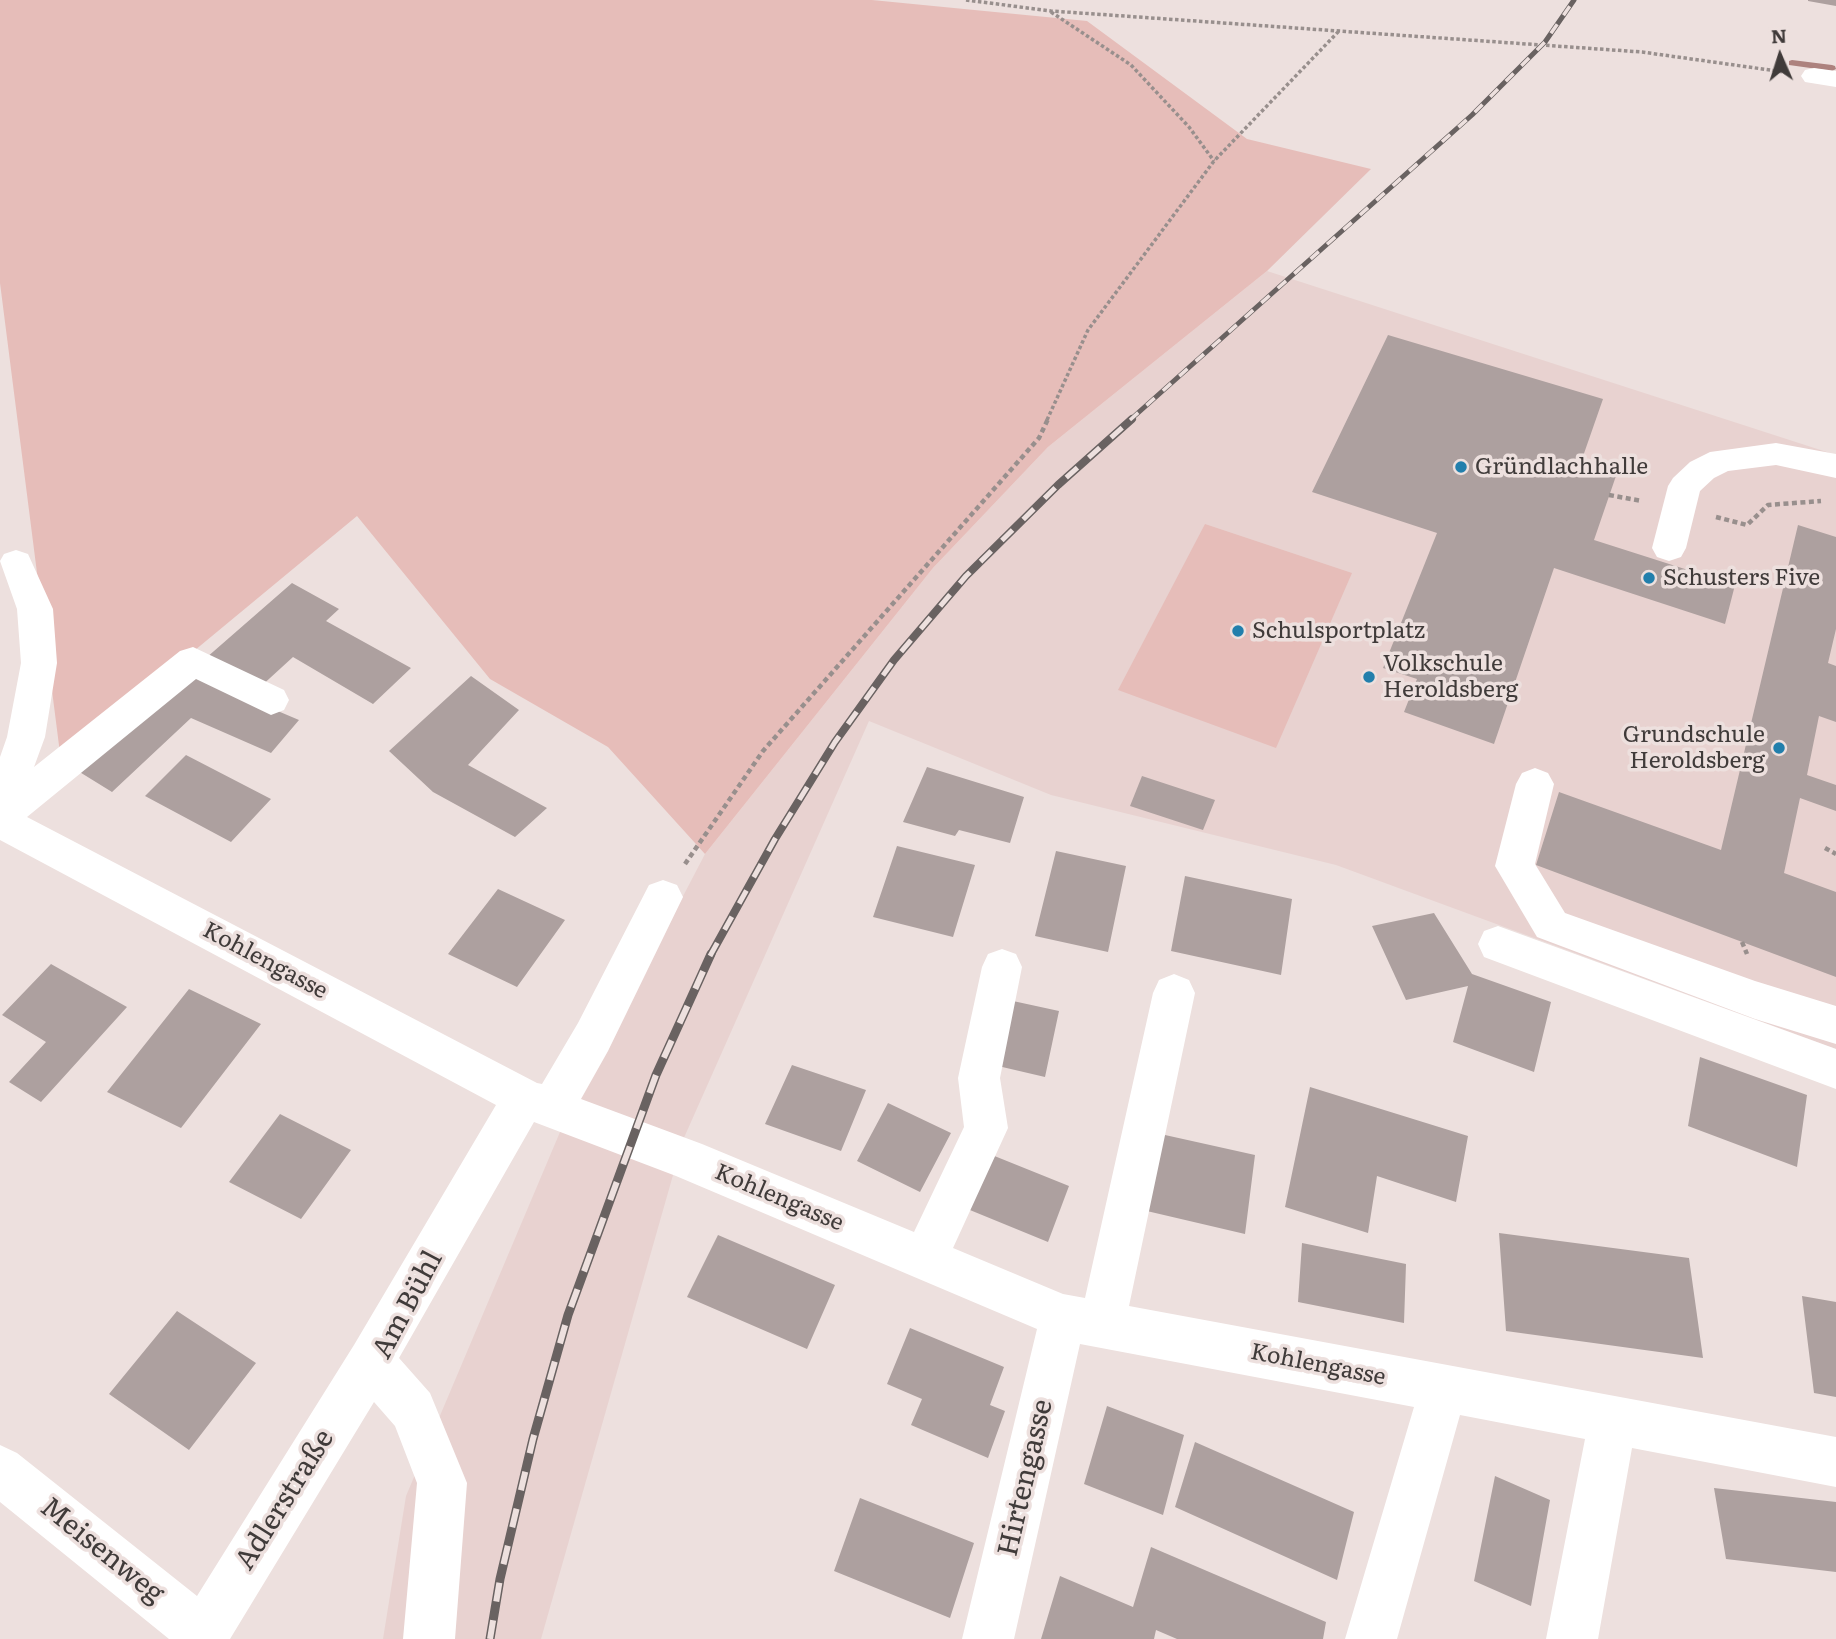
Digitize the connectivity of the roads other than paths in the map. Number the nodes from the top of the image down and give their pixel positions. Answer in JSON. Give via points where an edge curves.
{"nodes":[{"id":1,"x":1836,"y":466,"type":"edge"},
{"id":2,"x":1669,"y":548,"type":"dead end"},
{"id":3,"x":16,"y":563,"type":"dead end"},
{"id":4,"x":271,"y":700,"type":"dead end"},
{"id":5,"x":1535,"y":784,"type":"dead end"},
{"id":6,"x":0,"y":809,"type":"edge"},
{"id":7,"x":0,"y":818,"type":"edge"},
{"id":8,"x":663,"y":897,"type":"road end"},
{"id":9,"x":1498,"y":944,"type":"dead end"},
{"id":10,"x":1002,"y":967,"type":"dead end"},
{"id":11,"x":1174,"y":993,"type":"dead end"},
{"id":12,"x":1836,"y":1025,"type":"edge"},
{"id":13,"x":1836,"y":1069,"type":"edge"},
{"id":14,"x":538,"y":1103,"type":"junction"},
{"id":15,"x":925,"y":1258,"type":"junction"},
{"id":16,"x":1082,"y":1320,"type":"junction"},
{"id":17,"x":371,"y":1362,"type":"junction"},
{"id":18,"x":1444,"y":1388,"type":"junction"},
{"id":19,"x":1613,"y":1420,"type":"junction"},
{"id":20,"x":1836,"y":1462,"type":"edge"},
{"id":21,"x":0,"y":1470,"type":"edge"},
{"id":22,"x":202,"y":1636,"type":"edge"},
{"id":23,"x":429,"y":1639,"type":"edge"},
{"id":24,"x":988,"y":1639,"type":"edge"},
{"id":25,"x":1371,"y":1639,"type":"edge"},
{"id":26,"x":1572,"y":1639,"type":"edge"}],
"edges":[{"from":1,"to":2,"type":"street","via":[[1776,454],[1722,460],[1685,486]]},
{"from":3,"to":6,"type":"street","via":[[35,609],[39,663],[26,737]]},
{"from":4,"to":7,"type":"street","via":[[192,661]]},
{"from":5,"to":12,"type":"street","via":[[1515,866],[1551,925]]},
{"from":7,"to":14,"type":"street","name":"Kohlengasse"},
{"from":8,"to":14,"type":"street","name":"Am Bühl","via":[[593,1037]]},
{"from":9,"to":13,"type":"street"},
{"from":10,"to":15,"type":"street","via":[[979,1078],[986,1128]]},
{"from":11,"to":16,"type":"street","name":"Hirtengasse"},
{"from":14,"to":15,"type":"street","name":"Kohlengasse"},
{"from":14,"to":17,"type":"street","name":"Am Bühl"},
{"from":15,"to":16,"type":"street","name":"Kohlengasse"},
{"from":16,"to":18,"type":"street","name":"Kohlengasse"},
{"from":16,"to":24,"type":"street","name":"Hirtengasse"},
{"from":17,"to":22,"type":"street","name":"Adlerstraße"},
{"from":17,"to":23,"type":"street","name":"Am Bühl","via":[[413,1410],[442,1483]]},
{"from":18,"to":19,"type":"street","name":"Kohlengasse"},
{"from":18,"to":25,"type":"street"},
{"from":19,"to":20,"type":"street","name":"Kohlengasse"},
{"from":19,"to":26,"type":"street"},
{"from":21,"to":22,"type":"street","name":"Meisenweg"}]}
